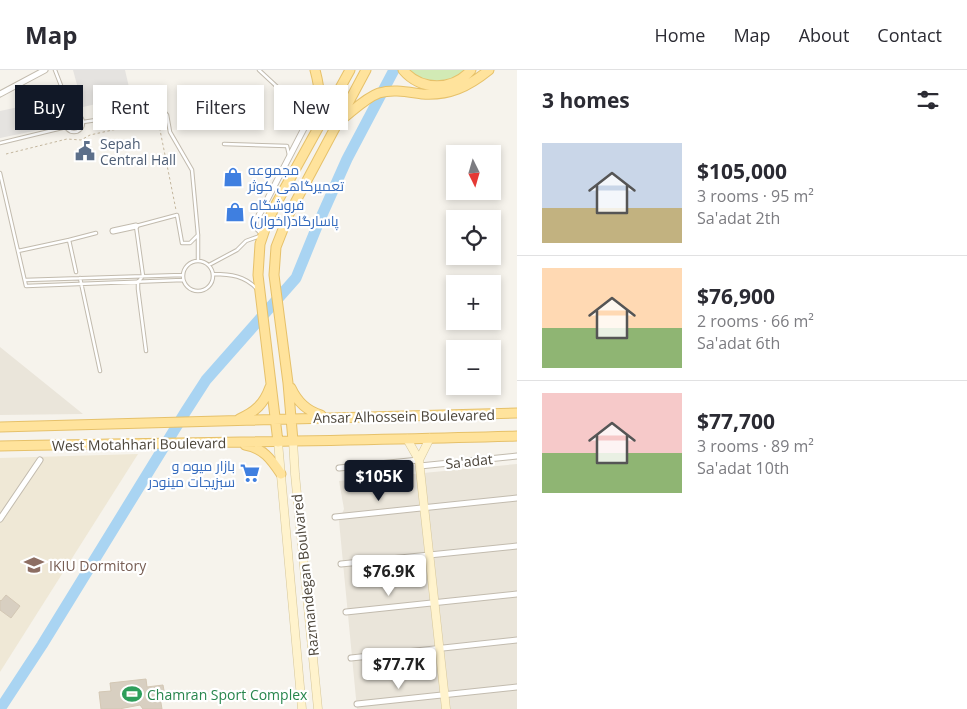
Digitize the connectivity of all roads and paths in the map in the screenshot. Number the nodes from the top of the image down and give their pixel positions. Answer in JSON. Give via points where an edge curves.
{"nodes":[{"id":1,"x":45,"y":70,"type":"edge"},
{"id":2,"x":55,"y":70,"type":"edge"},
{"id":3,"x":259,"y":70,"type":"edge"},
{"id":4,"x":315,"y":70,"type":"edge"},
{"id":5,"x":350,"y":70,"type":"edge"},
{"id":6,"x":366,"y":70,"type":"edge"},
{"id":7,"x":403,"y":70,"type":"edge"},
{"id":8,"x":471,"y":70,"type":"edge"},
{"id":9,"x":489,"y":70,"type":"edge"},
{"id":10,"x":61,"y":85,"type":"edge"},
{"id":11,"x":275,"y":85,"type":"edge"},
{"id":12,"x":0,"y":94,"type":"edge"},
{"id":13,"x":348,"y":104,"type":"edge"},
{"id":14,"x":348,"y":114,"type":"edge"},
{"id":15,"x":83,"y":122,"type":"edge"},
{"id":16,"x":54,"y":130,"type":"edge"},
{"id":17,"x":303,"y":130,"type":"edge"},
{"id":18,"x":334,"y":130,"type":"edge"},
{"id":19,"x":0,"y":143,"type":"edge"},
{"id":20,"x":224,"y":144,"type":"dead end"},
{"id":21,"x":309,"y":144,"type":"junction"},
{"id":22,"x":6,"y":154,"type":"dead end"},
{"id":23,"x":290,"y":156,"type":"junction"},
{"id":24,"x":0,"y":172,"type":"edge"},
{"id":25,"x":177,"y":215,"type":"junction"},
{"id":26,"x":136,"y":226,"type":"junction"},
{"id":27,"x":113,"y":231,"type":"dead end"},
{"id":28,"x":96,"y":233,"type":"dead end"},
{"id":29,"x":263,"y":234,"type":"junction"},
{"id":30,"x":198,"y":235,"type":"junction"},
{"id":31,"x":70,"y":240,"type":"junction"},
{"id":32,"x":18,"y":251,"type":"junction"},
{"id":33,"x":198,"y":260,"type":"junction"},
{"id":34,"x":209,"y":265,"type":"junction"},
{"id":35,"x":76,"y":272,"type":"dead end"},
{"id":36,"x":213,"y":274,"type":"junction"},
{"id":37,"x":182,"y":275,"type":"junction"},
{"id":38,"x":143,"y":276,"type":"junction"},
{"id":39,"x":80,"y":278,"type":"junction"},
{"id":40,"x":25,"y":280,"type":"junction"},
{"id":41,"x":183,"y":280,"type":"junction"},
{"id":42,"x":138,"y":282,"type":"junction"},
{"id":43,"x":80,"y":284,"type":"junction"},
{"id":44,"x":260,"y":292,"type":"junction"},
{"id":45,"x":146,"y":350,"type":"dead end"},
{"id":46,"x":100,"y":371,"type":"dead end"},
{"id":47,"x":288,"y":383,"type":"junction"},
{"id":48,"x":271,"y":384,"type":"junction"},
{"id":49,"x":517,"y":413,"type":"edge"},
{"id":50,"x":292,"y":418,"type":"junction"},
{"id":51,"x":333,"y":418,"type":"junction"},
{"id":52,"x":274,"y":419,"type":"junction"},
{"id":53,"x":235,"y":421,"type":"junction"},
{"id":54,"x":0,"y":427,"type":"edge"},
{"id":55,"x":517,"y":436,"type":"edge"},
{"id":56,"x":430,"y":438,"type":"junction"},
{"id":57,"x":406,"y":439,"type":"junction"},
{"id":58,"x":232,"y":442,"type":"junction"},
{"id":59,"x":278,"y":442,"type":"junction"},
{"id":60,"x":293,"y":442,"type":"junction"},
{"id":61,"x":0,"y":446,"type":"edge"},
{"id":62,"x":517,"y":456,"type":"edge"},
{"id":63,"x":40,"y":460,"type":"dead end"},
{"id":64,"x":420,"y":463,"type":"junction"},
{"id":65,"x":339,"y":468,"type":"dead end"},
{"id":66,"x":281,"y":474,"type":"junction"},
{"id":67,"x":517,"y":498,"type":"edge"},
{"id":68,"x":424,"y":508,"type":"junction"},
{"id":69,"x":335,"y":517,"type":"dead end"},
{"id":70,"x":0,"y":519,"type":"edge"},
{"id":71,"x":517,"y":546,"type":"edge"},
{"id":72,"x":429,"y":555,"type":"junction"},
{"id":73,"x":341,"y":564,"type":"dead end"},
{"id":74,"x":517,"y":594,"type":"edge"},
{"id":75,"x":434,"y":602,"type":"junction"},
{"id":76,"x":346,"y":612,"type":"dead end"},
{"id":77,"x":517,"y":640,"type":"edge"},
{"id":78,"x":439,"y":648,"type":"junction"},
{"id":79,"x":351,"y":658,"type":"dead end"},
{"id":80,"x":517,"y":687,"type":"edge"},
{"id":81,"x":444,"y":695,"type":"junction"},
{"id":82,"x":357,"y":704,"type":"dead end"},
{"id":83,"x":302,"y":709,"type":"edge"},
{"id":84,"x":318,"y":709,"type":"edge"},
{"id":85,"x":446,"y":709,"type":"edge"}],
"edges":[{"from":1,"to":12,"type":"street"},
{"from":2,"to":10,"type":"lane"},
{"from":3,"to":11,"type":"lane"},
{"from":4,"to":21,"type":"main road","via":[[320,105]]},
{"from":5,"to":21,"type":"main road"},
{"from":6,"to":13,"type":"main road"},
{"from":7,"to":8,"type":"main road","via":[[416,82],[438,86],[452,84]]},
{"from":9,"to":14,"type":"main road","via":[[472,83],[442,94],[379,93]]},
{"from":15,"to":30,"type":"lane","via":[[163,110],[170,132],[192,170]]},
{"from":16,"to":19,"type":"lane"},
{"from":17,"to":23,"type":"street"},
{"from":18,"to":47,"type":"main road","via":[[276,247],[278,314]]},
{"from":20,"to":23,"type":"lane","via":[[287,146]]},
{"from":21,"to":29,"type":"main road"},
{"from":22,"to":25,"type":"path","via":[[67,139],[81,140],[90,135],[158,120]]},
{"from":23,"to":29,"type":"street","via":[[254,225]]},
{"from":24,"to":32,"type":"lane"},
{"from":25,"to":26,"type":"lane"},
{"from":25,"to":30,"type":"lane","via":[[182,243],[190,243]]},
{"from":26,"to":27,"type":"street"},
{"from":26,"to":38,"type":"lane"},
{"from":28,"to":31,"type":"lane"},
{"from":29,"to":34,"type":"lane","via":[[246,240],[237,250]]},
{"from":29,"to":44,"type":"main road","via":[[258,260]]},
{"from":30,"to":33,"type":"lane"},
{"from":31,"to":32,"type":"lane"},
{"from":31,"to":35,"type":"lane"},
{"from":32,"to":40,"type":"lane"},
{"from":33,"to":34,"type":"lane"},
{"from":33,"to":37,"type":"lane","via":[[186,265]]},
{"from":34,"to":36,"type":"lane"},
{"from":36,"to":41,"type":"lane","via":[[208,287],[200,291],[189,288]]},
{"from":36,"to":44,"type":"lane","via":[[242,277]]},
{"from":37,"to":38,"type":"lane"},
{"from":37,"to":41,"type":"lane"},
{"from":38,"to":39,"type":"lane"},
{"from":38,"to":42,"type":"lane"},
{"from":39,"to":40,"type":"lane"},
{"from":39,"to":43,"type":"lane"},
{"from":40,"to":43,"type":"lane","via":[[26,286]]},
{"from":41,"to":42,"type":"lane"},
{"from":42,"to":43,"type":"lane"},
{"from":42,"to":45,"type":"lane"},
{"from":43,"to":46,"type":"lane"},
{"from":44,"to":48,"type":"main road"},
{"from":47,"to":50,"type":"main road"},
{"from":47,"to":51,"type":"main road","via":[[296,398],[313,412]]},
{"from":48,"to":52,"type":"main road"},
{"from":48,"to":53,"type":"main road","via":[[263,403]]},
{"from":49,"to":51,"type":"main road","name":"Ansar Alhossein Boulevared"},
{"from":50,"to":51,"type":"main road","name":"Ansar Alhossein Boulevared"},
{"from":50,"to":52,"type":"main road","name":"Ansar Alhossein Boulevared"},
{"from":50,"to":60,"type":"main road"},
{"from":52,"to":53,"type":"main road","name":"West Motahhari Boulevard"},
{"from":52,"to":59,"type":"main road"},
{"from":53,"to":54,"type":"main road","name":"West Motahhari Boulevard"},
{"from":55,"to":56,"type":"main road","name":"Ansar Alhossein Boulevared"},
{"from":56,"to":57,"type":"main road","name":"Ansar Alhossein Boulevared"},
{"from":56,"to":64,"type":"main road"},
{"from":57,"to":60,"type":"main road","name":"Ansar Alhossein Boulevared"},
{"from":57,"to":64,"type":"main road"},
{"from":58,"to":59,"type":"main road","name":"West Motahhari Boulevard"},
{"from":58,"to":61,"type":"main road","name":"West Motahhari Boulevard"},
{"from":58,"to":66,"type":"main road","via":[[263,451]]},
{"from":59,"to":60,"type":"main road","name":"Ansar Alhossein Boulevared"},
{"from":59,"to":66,"type":"main road","name":"Razmandegan Boulvared"},
{"from":60,"to":84,"type":"main road","name":"Razmandegan Boulvared"},
{"from":62,"to":64,"type":"street","name":"Sa'adat"},
{"from":63,"to":70,"type":"street"},
{"from":64,"to":65,"type":"street","name":"Sa'adat"},
{"from":64,"to":68,"type":"main road"},
{"from":66,"to":83,"type":"main road","name":"Razmandegan Boulvared"},
{"from":67,"to":68,"type":"street"},
{"from":68,"to":69,"type":"street"},
{"from":68,"to":72,"type":"main road"},
{"from":71,"to":72,"type":"street"},
{"from":72,"to":73,"type":"street"},
{"from":72,"to":75,"type":"main road"},
{"from":74,"to":75,"type":"street"},
{"from":75,"to":76,"type":"street"},
{"from":75,"to":78,"type":"main road"},
{"from":77,"to":78,"type":"street"},
{"from":78,"to":79,"type":"street"},
{"from":78,"to":81,"type":"main road"},
{"from":80,"to":81,"type":"street"},
{"from":81,"to":82,"type":"street"},
{"from":81,"to":85,"type":"main road"}]}
